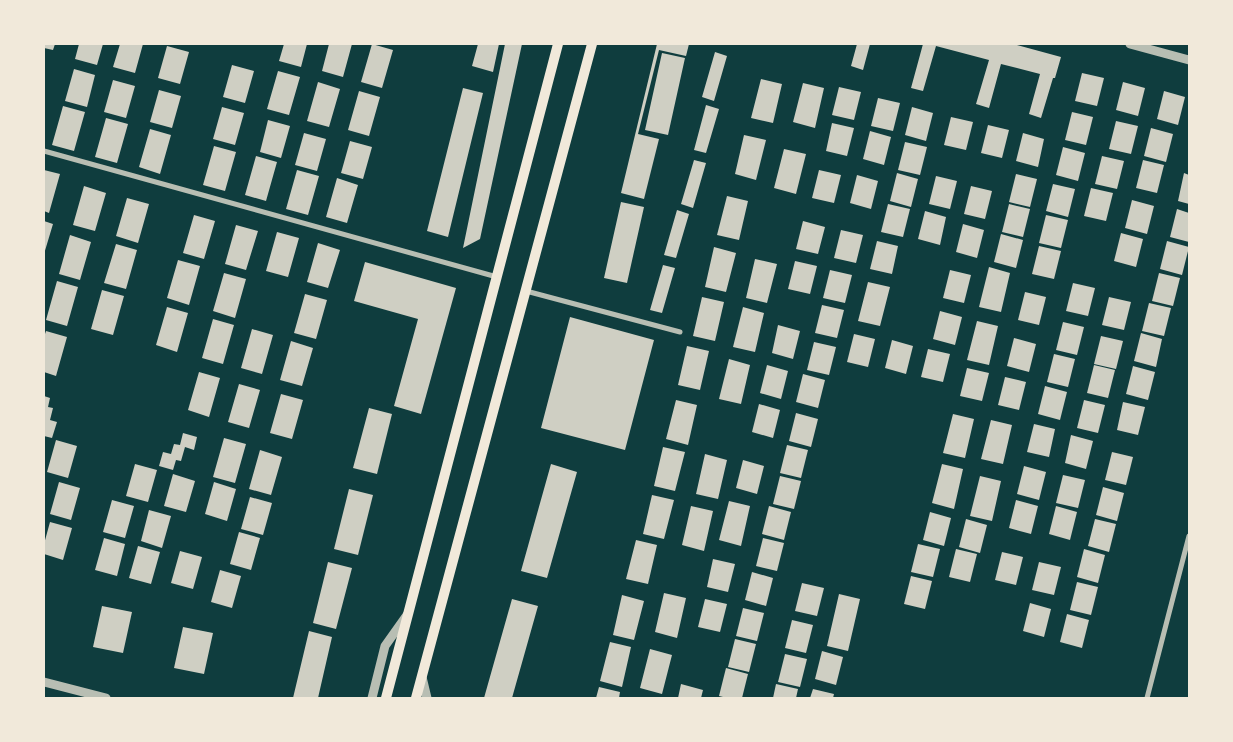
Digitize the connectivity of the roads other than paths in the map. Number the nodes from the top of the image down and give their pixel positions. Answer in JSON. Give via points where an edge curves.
{"nodes":[{"id":1,"x":558,"y":44,"type":"edge"},
{"id":2,"x":592,"y":44,"type":"edge"},
{"id":3,"x":1130,"y":44,"type":"edge"},
{"id":4,"x":1189,"y":60,"type":"edge"},
{"id":5,"x":44,"y":151,"type":"edge"},
{"id":6,"x":497,"y":277,"type":"junction"},
{"id":7,"x":525,"y":291,"type":"junction"},
{"id":8,"x":680,"y":332,"type":"dead end"},
{"id":9,"x":1189,"y":536,"type":"edge"},
{"id":10,"x":409,"y":612,"type":"junction"},
{"id":11,"x":422,"y":677,"type":"junction"},
{"id":12,"x":44,"y":682,"type":"edge"},
{"id":13,"x":106,"y":698,"type":"edge"},
{"id":14,"x":372,"y":698,"type":"edge"},
{"id":15,"x":386,"y":698,"type":"edge"},
{"id":16,"x":416,"y":698,"type":"edge"},
{"id":17,"x":427,"y":698,"type":"edge"},
{"id":18,"x":1147,"y":698,"type":"edge"}],
"edges":[{"from":1,"to":6,"type":"main road"},
{"from":2,"to":7,"type":"main road"},
{"from":3,"to":4,"type":"street"},
{"from":5,"to":6,"type":"street"},
{"from":6,"to":10,"type":"main road"},
{"from":7,"to":8,"type":"street"},
{"from":7,"to":11,"type":"main road"},
{"from":9,"to":18,"type":"street"},
{"from":10,"to":14,"type":"street","via":[[385,646]]},
{"from":10,"to":15,"type":"main road"},
{"from":11,"to":16,"type":"main road"},
{"from":11,"to":17,"type":"street"},
{"from":12,"to":13,"type":"street"}]}
